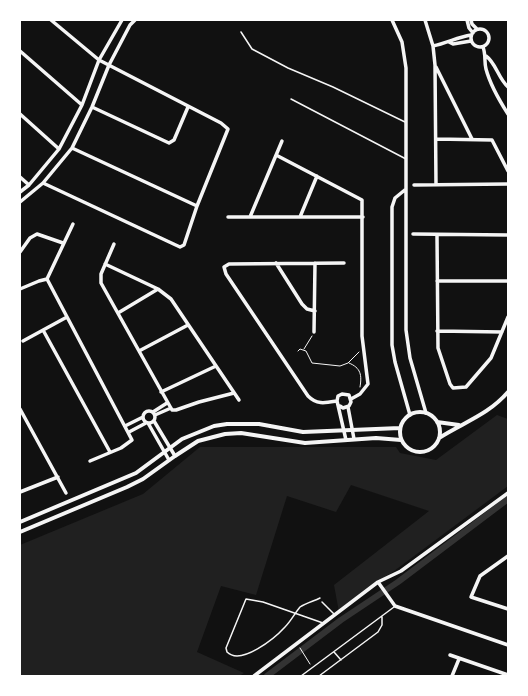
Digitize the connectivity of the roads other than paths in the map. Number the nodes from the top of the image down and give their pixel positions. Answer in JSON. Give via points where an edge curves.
{"nodes":[{"id":1,"x":51,"y":20,"type":"edge"},
{"id":2,"x":122,"y":20,"type":"edge"},
{"id":3,"x":135,"y":20,"type":"edge"},
{"id":4,"x":392,"y":20,"type":"edge"},
{"id":5,"x":425,"y":20,"type":"edge"},
{"id":6,"x":467,"y":20,"type":"edge"},
{"id":7,"x":471,"y":20,"type":"edge"},
{"id":8,"x":477,"y":29,"type":"junction"},
{"id":9,"x":241,"y":32,"type":"dead end"},
{"id":10,"x":472,"y":34,"type":"junction"},
{"id":11,"x":472,"y":41,"type":"junction"},
{"id":12,"x":449,"y":42,"type":"junction"},
{"id":13,"x":433,"y":46,"type":"junction"},
{"id":14,"x":483,"y":47,"type":"junction"},
{"id":15,"x":20,"y":51,"type":"edge"},
{"id":16,"x":486,"y":56,"type":"junction"},
{"id":17,"x":99,"y":60,"type":"junction"},
{"id":18,"x":109,"y":65,"type":"junction"},
{"id":19,"x":435,"y":65,"type":"junction"},
{"id":20,"x":496,"y":72,"type":"junction"},
{"id":21,"x":489,"y":76,"type":"junction"},
{"id":22,"x":508,"y":87,"type":"edge"},
{"id":23,"x":291,"y":99,"type":"dead end"},
{"id":24,"x":82,"y":105,"type":"junction"},
{"id":25,"x":188,"y":106,"type":"junction"},
{"id":26,"x":92,"y":107,"type":"junction"},
{"id":27,"x":20,"y":114,"type":"edge"},
{"id":28,"x":508,"y":114,"type":"edge"},
{"id":29,"x":405,"y":122,"type":"junction"},
{"id":30,"x":436,"y":139,"type":"junction"},
{"id":31,"x":472,"y":139,"type":"junction"},
{"id":32,"x":282,"y":141,"type":"dead end"},
{"id":33,"x":72,"y":148,"type":"junction"},
{"id":34,"x":59,"y":149,"type":"junction"},
{"id":35,"x":276,"y":155,"type":"junction"},
{"id":36,"x":406,"y":158,"type":"junction"},
{"id":37,"x":508,"y":171,"type":"edge"},
{"id":38,"x":317,"y":176,"type":"junction"},
{"id":39,"x":20,"y":177,"type":"edge"},
{"id":40,"x":43,"y":183,"type":"junction"},
{"id":41,"x":508,"y":184,"type":"edge"},
{"id":42,"x":29,"y":185,"type":"junction"},
{"id":43,"x":414,"y":185,"type":"dead end"},
{"id":44,"x":436,"y":185,"type":"junction"},
{"id":45,"x":406,"y":189,"type":"junction"},
{"id":46,"x":20,"y":192,"type":"edge"},
{"id":47,"x":20,"y":202,"type":"edge"},
{"id":48,"x":197,"y":206,"type":"junction"},
{"id":49,"x":228,"y":217,"type":"dead end"},
{"id":50,"x":250,"y":217,"type":"junction"},
{"id":51,"x":300,"y":217,"type":"junction"},
{"id":52,"x":363,"y":217,"type":"junction"},
{"id":53,"x":73,"y":224,"type":"dead end"},
{"id":54,"x":413,"y":234,"type":"dead end"},
{"id":55,"x":508,"y":235,"type":"edge"},
{"id":56,"x":437,"y":236,"type":"junction"},
{"id":57,"x":63,"y":243,"type":"junction"},
{"id":58,"x":114,"y":244,"type":"dead end"},
{"id":59,"x":20,"y":252,"type":"edge"},
{"id":60,"x":276,"y":263,"type":"junction"},
{"id":61,"x":315,"y":263,"type":"junction"},
{"id":62,"x":344,"y":263,"type":"dead end"},
{"id":63,"x":105,"y":264,"type":"junction"},
{"id":64,"x":47,"y":279,"type":"junction"},
{"id":65,"x":437,"y":280,"type":"junction"},
{"id":66,"x":508,"y":281,"type":"edge"},
{"id":67,"x":20,"y":289,"type":"edge"},
{"id":68,"x":158,"y":289,"type":"junction"},
{"id":69,"x":315,"y":311,"type":"junction"},
{"id":70,"x":118,"y":313,"type":"junction"},
{"id":71,"x":67,"y":317,"type":"junction"},
{"id":72,"x":508,"y":317,"type":"edge"},
{"id":73,"x":188,"y":325,"type":"junction"},
{"id":74,"x":43,"y":330,"type":"junction"},
{"id":75,"x":437,"y":331,"type":"junction"},
{"id":76,"x":314,"y":332,"type":"road end"},
{"id":77,"x":502,"y":332,"type":"junction"},
{"id":78,"x":23,"y":341,"type":"dead end"},
{"id":79,"x":139,"y":351,"type":"junction"},
{"id":80,"x":216,"y":366,"type":"junction"},
{"id":81,"x":161,"y":392,"type":"junction"},
{"id":82,"x":508,"y":392,"type":"edge"},
{"id":83,"x":234,"y":393,"type":"junction"},
{"id":84,"x":351,"y":399,"type":"junction"},
{"id":85,"x":239,"y":400,"type":"dead end"},
{"id":86,"x":337,"y":401,"type":"junction"},
{"id":87,"x":167,"y":403,"type":"junction"},
{"id":88,"x":340,"y":406,"type":"junction"},
{"id":89,"x":348,"y":407,"type":"junction"},
{"id":90,"x":20,"y":408,"type":"edge"},
{"id":91,"x":171,"y":408,"type":"junction"},
{"id":92,"x":426,"y":413,"type":"junction"},
{"id":93,"x":154,"y":414,"type":"junction"},
{"id":94,"x":410,"y":415,"type":"junction"},
{"id":95,"x":143,"y":417,"type":"junction"},
{"id":96,"x":154,"y":421,"type":"junction"},
{"id":97,"x":437,"y":422,"type":"junction"},
{"id":98,"x":147,"y":423,"type":"junction"},
{"id":99,"x":460,"y":425,"type":"junction"},
{"id":100,"x":125,"y":426,"type":"junction"},
{"id":101,"x":400,"y":428,"type":"junction"},
{"id":102,"x":352,"y":429,"type":"junction"},
{"id":103,"x":344,"y":430,"type":"junction"},
{"id":104,"x":129,"y":432,"type":"junction"},
{"id":105,"x":439,"y":438,"type":"junction"},
{"id":106,"x":354,"y":439,"type":"junction"},
{"id":107,"x":346,"y":440,"type":"junction"},
{"id":108,"x":401,"y":440,"type":"junction"},
{"id":109,"x":170,"y":447,"type":"junction"},
{"id":110,"x":110,"y":452,"type":"junction"},
{"id":111,"x":164,"y":452,"type":"junction"},
{"id":112,"x":174,"y":456,"type":"junction"},
{"id":113,"x":169,"y":460,"type":"junction"},
{"id":114,"x":90,"y":461,"type":"dead end"},
{"id":115,"x":58,"y":476,"type":"junction"},
{"id":116,"x":20,"y":492,"type":"edge"},
{"id":117,"x":66,"y":493,"type":"dead end"},
{"id":118,"x":508,"y":493,"type":"edge"},
{"id":119,"x":20,"y":522,"type":"edge"},
{"id":120,"x":20,"y":532,"type":"edge"},
{"id":121,"x":508,"y":556,"type":"edge"},
{"id":122,"x":378,"y":582,"type":"junction"},
{"id":123,"x":320,"y":598,"type":"dead end"},
{"id":124,"x":322,"y":602,"type":"dead end"},
{"id":125,"x":395,"y":606,"type":"junction"},
{"id":126,"x":508,"y":609,"type":"edge"},
{"id":127,"x":295,"y":614,"type":"junction"},
{"id":128,"x":336,"y":615,"type":"junction"},
{"id":129,"x":382,"y":616,"type":"junction"},
{"id":130,"x":323,"y":623,"type":"junction"},
{"id":131,"x":508,"y":645,"type":"edge"},
{"id":132,"x":334,"y":652,"type":"junction"},
{"id":133,"x":450,"y":655,"type":"dead end"},
{"id":134,"x":459,"y":659,"type":"junction"},
{"id":135,"x":341,"y":660,"type":"junction"},
{"id":136,"x":508,"y":675,"type":"edge"},
{"id":137,"x":254,"y":676,"type":"edge"},
{"id":138,"x":301,"y":676,"type":"edge"},
{"id":139,"x":319,"y":676,"type":"edge"},
{"id":140,"x":452,"y":676,"type":"edge"}],
"edges":[{"from":1,"to":17,"type":"street"},
{"from":2,"to":17,"type":"street"},
{"from":3,"to":18,"type":"street"},
{"from":4,"to":29,"type":"street","via":[[404,56]]},
{"from":5,"to":13,"type":"street"},
{"from":6,"to":10,"type":"street"},
{"from":7,"to":8,"type":"street"},
{"from":8,"to":10,"type":"street"},
{"from":8,"to":14,"type":"street","via":[[486,30],[489,36],[489,42]]},
{"from":9,"to":29,"type":"lane","via":[[252,49]]},
{"from":10,"to":11,"type":"street"},
{"from":10,"to":12,"type":"street"},
{"from":11,"to":12,"type":"street","via":[[452,44]]},
{"from":11,"to":14,"type":"street","via":[[476,46]]},
{"from":12,"to":13,"type":"street"},
{"from":13,"to":19,"type":"street"},
{"from":14,"to":16,"type":"street"},
{"from":15,"to":24,"type":"street"},
{"from":16,"to":20,"type":"street"},
{"from":16,"to":21,"type":"street"},
{"from":17,"to":18,"type":"street"},
{"from":17,"to":24,"type":"street"},
{"from":18,"to":25,"type":"street"},
{"from":18,"to":26,"type":"street"},
{"from":19,"to":30,"type":"street"},
{"from":19,"to":31,"type":"street"},
{"from":20,"to":21,"type":"street"},
{"from":20,"to":22,"type":"street"},
{"from":21,"to":28,"type":"street"},
{"from":23,"to":36,"type":"lane"},
{"from":24,"to":34,"type":"street"},
{"from":25,"to":26,"type":"street","via":[[174,140],[169,143]]},
{"from":25,"to":48,"type":"street","via":[[228,129]]},
{"from":26,"to":33,"type":"street"},
{"from":27,"to":34,"type":"street"},
{"from":29,"to":36,"type":"street"},
{"from":30,"to":31,"type":"street"},
{"from":30,"to":44,"type":"street"},
{"from":31,"to":37,"type":"street","via":[[492,140]]},
{"from":32,"to":35,"type":"street"},
{"from":33,"to":40,"type":"street"},
{"from":33,"to":48,"type":"street"},
{"from":34,"to":42,"type":"street"},
{"from":35,"to":38,"type":"street"},
{"from":35,"to":50,"type":"street"},
{"from":36,"to":45,"type":"street"},
{"from":38,"to":51,"type":"street"},
{"from":38,"to":52,"type":"street","via":[[362,200]]},
{"from":39,"to":42,"type":"street"},
{"from":40,"to":47,"type":"street"},
{"from":40,"to":48,"type":"street","via":[[180,247],[184,245]]},
{"from":41,"to":44,"type":"street"},
{"from":42,"to":46,"type":"street"},
{"from":43,"to":44,"type":"street"},
{"from":45,"to":92,"type":"street","via":[[406,330],[410,358]]},
{"from":45,"to":94,"type":"street","via":[[395,198],[392,207],[392,334],[395,362]]},
{"from":49,"to":50,"type":"street"},
{"from":50,"to":51,"type":"street"},
{"from":51,"to":52,"type":"street"},
{"from":52,"to":84,"type":"street","via":[[363,349],[368,384],[360,394]]},
{"from":53,"to":57,"type":"street"},
{"from":54,"to":56,"type":"street"},
{"from":55,"to":56,"type":"street"},
{"from":56,"to":65,"type":"street"},
{"from":57,"to":59,"type":"street","via":[[37,234],[30,238]]},
{"from":57,"to":64,"type":"street"},
{"from":58,"to":63,"type":"street"},
{"from":60,"to":61,"type":"street"},
{"from":60,"to":69,"type":"street","via":[[302,304],[307,309]]},
{"from":60,"to":86,"type":"street","via":[[229,264],[224,267],[226,274],[308,396],[314,402]]},
{"from":61,"to":62,"type":"street"},
{"from":61,"to":69,"type":"street"},
{"from":63,"to":68,"type":"street"},
{"from":63,"to":70,"type":"street","via":[[100,278],[101,283]]},
{"from":64,"to":67,"type":"street"},
{"from":64,"to":71,"type":"street"},
{"from":65,"to":66,"type":"street"},
{"from":65,"to":75,"type":"street"},
{"from":68,"to":70,"type":"street"},
{"from":68,"to":73,"type":"street","via":[[172,299]]},
{"from":69,"to":76,"type":"street"},
{"from":70,"to":79,"type":"street"},
{"from":71,"to":74,"type":"street"},
{"from":71,"to":100,"type":"street"},
{"from":72,"to":77,"type":"street"},
{"from":73,"to":79,"type":"street"},
{"from":73,"to":80,"type":"street"},
{"from":74,"to":78,"type":"street"},
{"from":74,"to":110,"type":"street"},
{"from":75,"to":77,"type":"street"},
{"from":75,"to":77,"type":"street","via":[[438,348],[453,388],[466,387],[484,369]]},
{"from":79,"to":81,"type":"street"},
{"from":80,"to":81,"type":"street"},
{"from":80,"to":83,"type":"street"},
{"from":81,"to":87,"type":"street"},
{"from":82,"to":99,"type":"street","via":[[481,416]]},
{"from":83,"to":85,"type":"street"},
{"from":83,"to":91,"type":"street","via":[[176,410]]},
{"from":84,"to":86,"type":"street","via":[[347,394],[342,394],[338,396]]},
{"from":84,"to":89,"type":"street"},
{"from":86,"to":88,"type":"street"},
{"from":87,"to":91,"type":"street"},
{"from":87,"to":93,"type":"street"},
{"from":88,"to":89,"type":"street"},
{"from":88,"to":103,"type":"street"},
{"from":89,"to":102,"type":"street"},
{"from":90,"to":115,"type":"street"},
{"from":91,"to":93,"type":"street"},
{"from":92,"to":94,"type":"street","via":[[416,412]]},
{"from":92,"to":97,"type":"street"},
{"from":93,"to":95,"type":"street","via":[[145,412]]},
{"from":93,"to":96,"type":"street"},
{"from":94,"to":101,"type":"street"},
{"from":95,"to":98,"type":"street"},
{"from":95,"to":100,"type":"street"},
{"from":96,"to":98,"type":"street"},
{"from":96,"to":109,"type":"street"},
{"from":97,"to":99,"type":"street"},
{"from":97,"to":105,"type":"street"},
{"from":98,"to":104,"type":"street"},
{"from":98,"to":111,"type":"street"},
{"from":99,"to":105,"type":"street"},
{"from":100,"to":104,"type":"street"},
{"from":101,"to":102,"type":"street"},
{"from":101,"to":108,"type":"street"},
{"from":102,"to":103,"type":"street"},
{"from":102,"to":106,"type":"street"},
{"from":103,"to":107,"type":"street"},
{"from":103,"to":109,"type":"street","via":[[303,432],[259,424],[228,424],[199,431]]},
{"from":104,"to":110,"type":"street","via":[[132,440]]},
{"from":105,"to":108,"type":"street","via":[[434,446],[422,452],[408,449]]},
{"from":106,"to":107,"type":"street"},
{"from":106,"to":108,"type":"street"},
{"from":107,"to":112,"type":"street","via":[[305,442],[241,432],[198,441]]},
{"from":109,"to":111,"type":"street"},
{"from":109,"to":112,"type":"street"},
{"from":110,"to":114,"type":"street"},
{"from":111,"to":113,"type":"street"},
{"from":111,"to":119,"type":"street","via":[[136,473]]},
{"from":112,"to":113,"type":"street"},
{"from":113,"to":120,"type":"street","via":[[127,487]]},
{"from":115,"to":116,"type":"street"},
{"from":115,"to":117,"type":"street"},
{"from":118,"to":122,"type":"street","via":[[401,571]]},
{"from":121,"to":126,"type":"street","via":[[480,576],[472,597]]},
{"from":122,"to":125,"type":"street"},
{"from":122,"to":128,"type":"street"},
{"from":123,"to":127,"type":"lane","via":[[303,606]]},
{"from":124,"to":128,"type":"lane"},
{"from":125,"to":129,"type":"lane"},
{"from":125,"to":131,"type":"street"},
{"from":127,"to":127,"type":"lane","via":[[284,628],[249,654],[238,656],[227,652],[226,648],[246,599],[263,602]]},
{"from":127,"to":130,"type":"lane"},
{"from":128,"to":130,"type":"street"},
{"from":129,"to":132,"type":"lane"},
{"from":129,"to":135,"type":"lane","via":[[382,625],[378,632]]},
{"from":130,"to":137,"type":"street"},
{"from":132,"to":135,"type":"lane"},
{"from":132,"to":138,"type":"lane"},
{"from":133,"to":134,"type":"street"},
{"from":134,"to":136,"type":"street"},
{"from":134,"to":140,"type":"street"},
{"from":135,"to":139,"type":"lane"}]}
